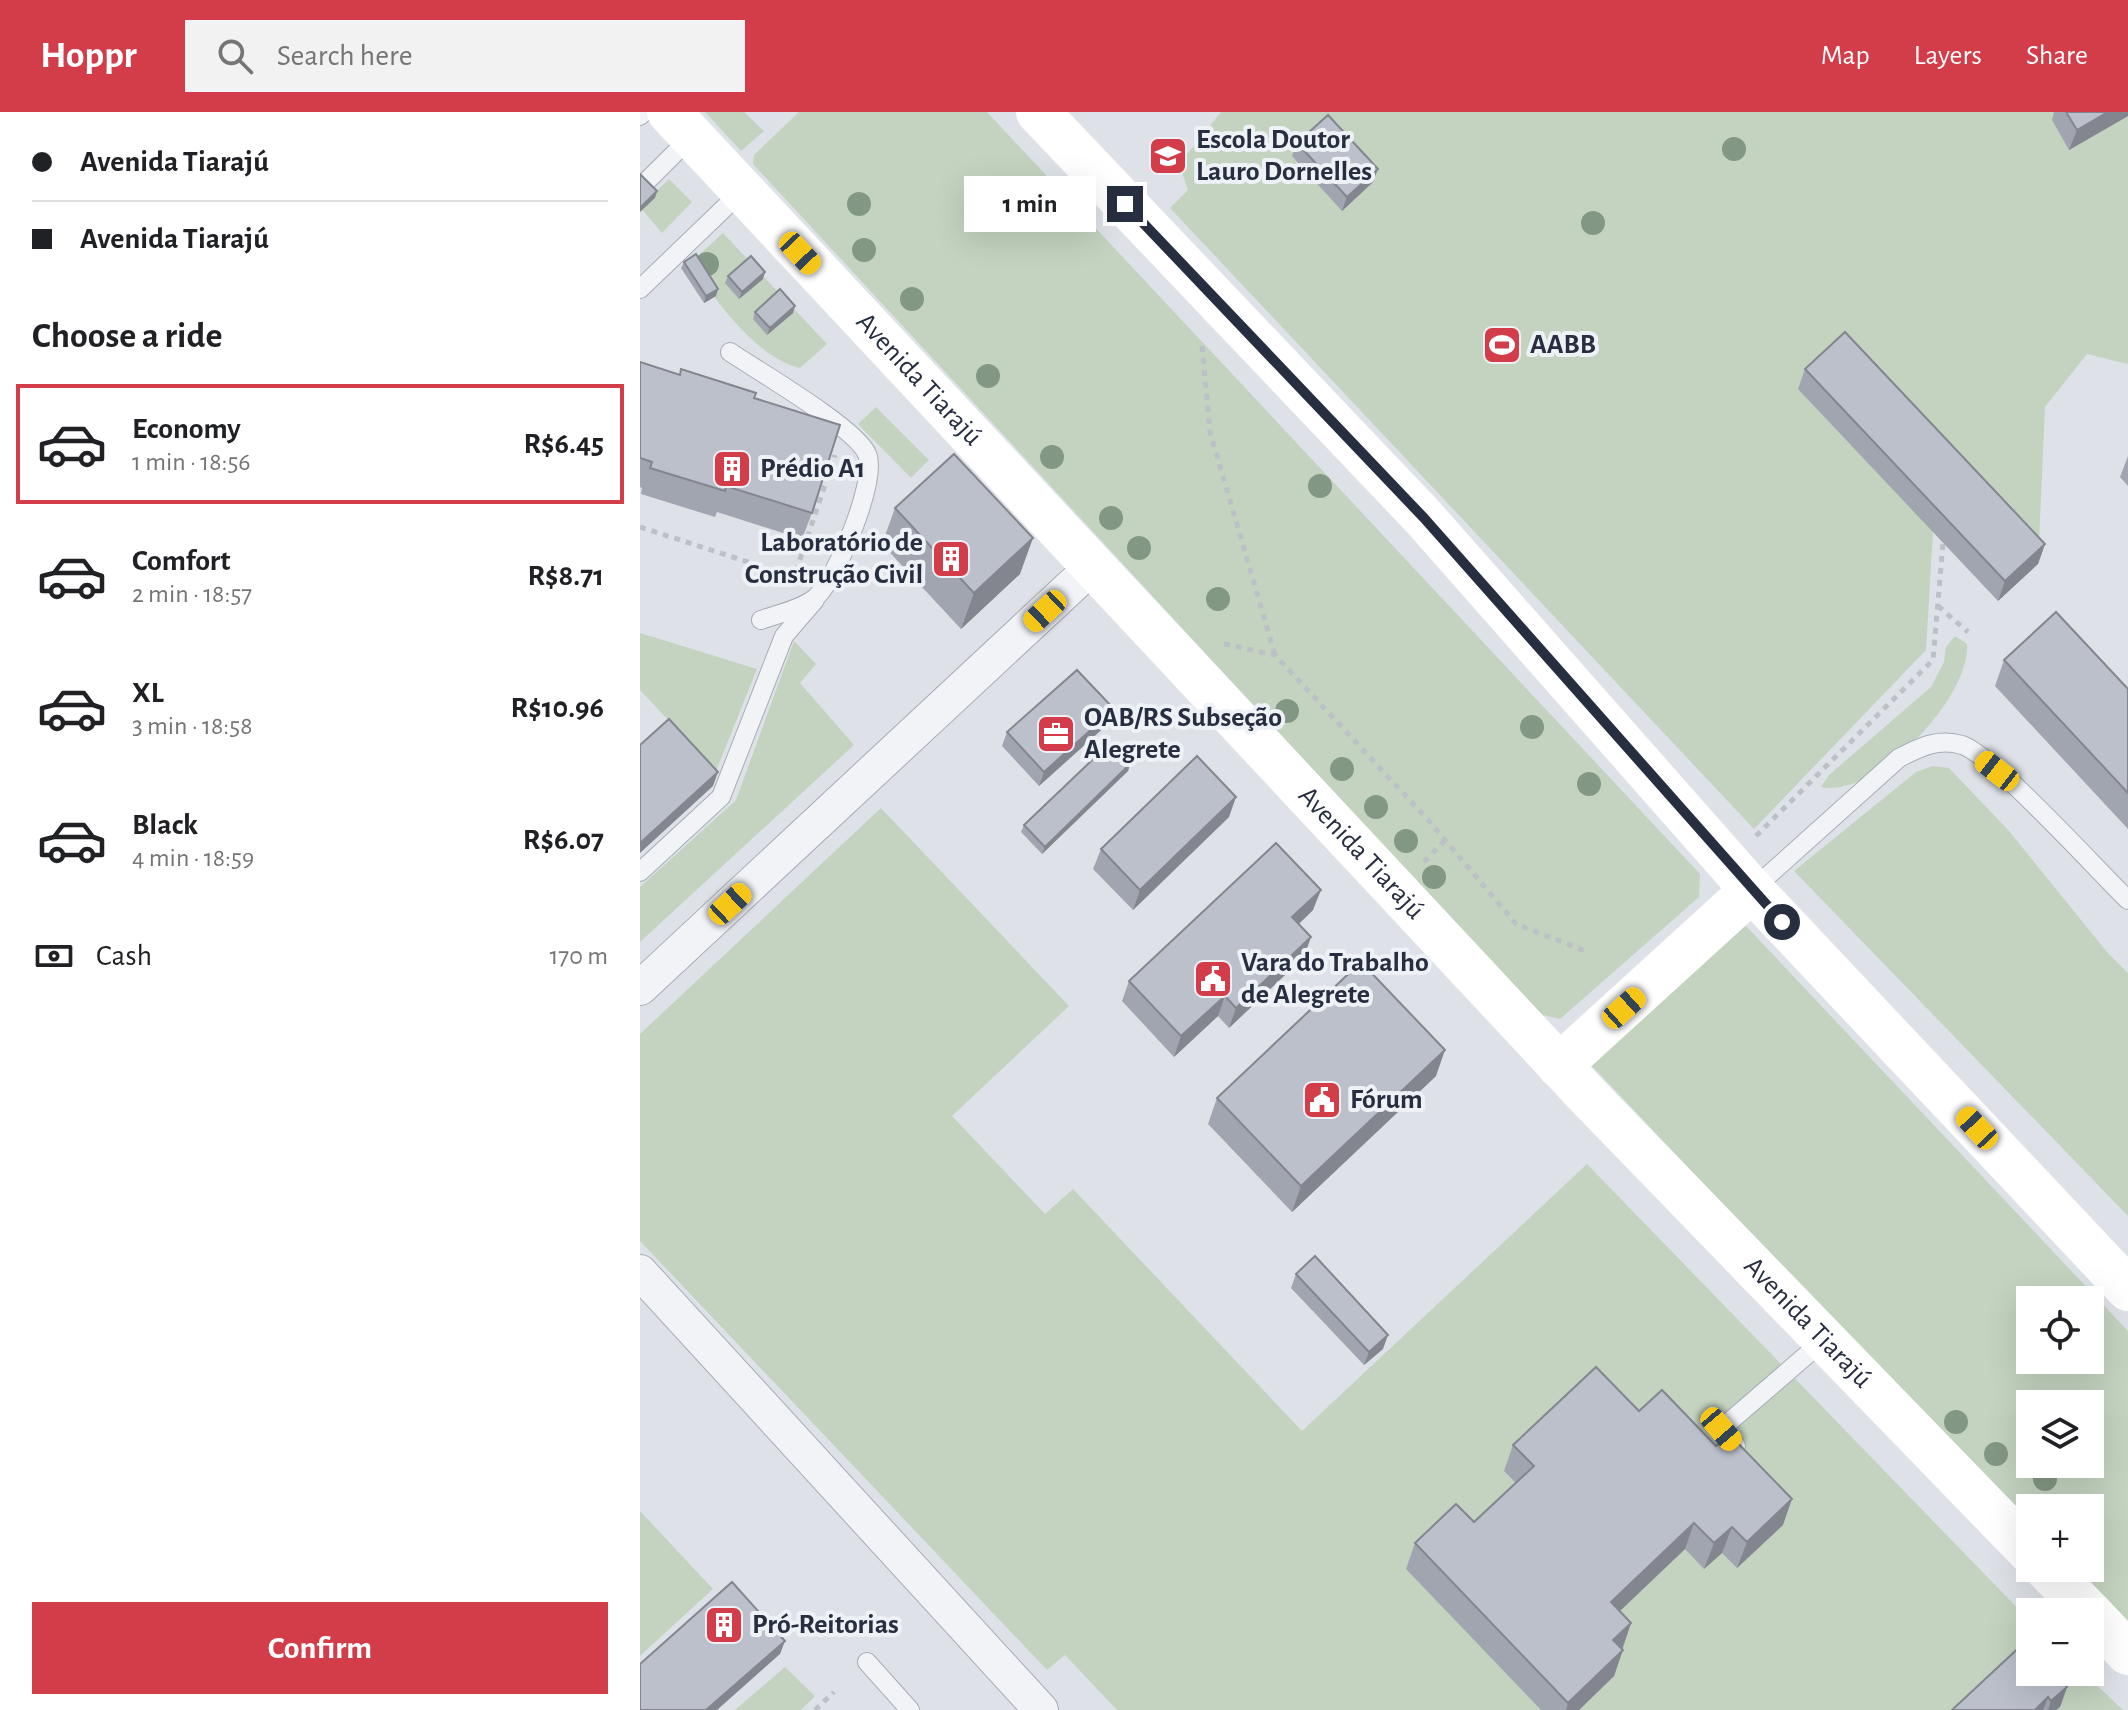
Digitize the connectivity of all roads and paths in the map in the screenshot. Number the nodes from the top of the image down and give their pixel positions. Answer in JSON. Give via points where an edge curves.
{"nodes":[{"id":1,"x":1038,"y":112,"type":"edge"},
{"id":2,"x":680,"y":124,"type":"edge"},
{"id":3,"x":640,"y":188,"type":"edge"},
{"id":4,"x":742,"y":191,"type":"junction"},
{"id":5,"x":640,"y":289,"type":"edge"},
{"id":6,"x":1202,"y":342,"type":"dead end"},
{"id":7,"x":730,"y":352,"type":"dead end"},
{"id":8,"x":840,"y":441,"type":"edge"},
{"id":9,"x":640,"y":527,"type":"edge"},
{"id":10,"x":1943,"y":543,"type":"edge"},
{"id":11,"x":1092,"y":567,"type":"junction"},
{"id":12,"x":816,"y":598,"type":"junction"},
{"id":13,"x":1937,"y":606,"type":"junction"},
{"id":14,"x":761,"y":620,"type":"dead end"},
{"id":15,"x":1968,"y":632,"type":"dead end"},
{"id":16,"x":1219,"y":643,"type":"dead end"},
{"id":17,"x":1275,"y":655,"type":"junction"},
{"id":18,"x":1445,"y":840,"type":"junction"},
{"id":19,"x":1751,"y":841,"type":"dead end"},
{"id":20,"x":1423,"y":863,"type":"dead end"},
{"id":21,"x":640,"y":872,"type":"edge"},
{"id":22,"x":1752,"y":890,"type":"junction"},
{"id":23,"x":2128,"y":900,"type":"edge"},
{"id":24,"x":1588,"y":952,"type":"dead end"},
{"id":25,"x":640,"y":988,"type":"edge"},
{"id":26,"x":1559,"y":1066,"type":"junction"},
{"id":27,"x":640,"y":1272,"type":"edge"},
{"id":28,"x":2128,"y":1289,"type":"edge"},
{"id":29,"x":1824,"y":1340,"type":"junction"},
{"id":30,"x":1736,"y":1446,"type":"edge"},
{"id":31,"x":2016,"y":1538,"type":"edge"},
{"id":32,"x":2059,"y":1582,"type":"edge"},
{"id":33,"x":2075,"y":1598,"type":"edge"},
{"id":34,"x":2104,"y":1628,"type":"edge"},
{"id":35,"x":2128,"y":1653,"type":"edge"},
{"id":36,"x":867,"y":1662,"type":"dead end"},
{"id":37,"x":834,"y":1692,"type":"dead end"},
{"id":38,"x":815,"y":1710,"type":"edge"},
{"id":39,"x":910,"y":1710,"type":"edge"},
{"id":40,"x":1041,"y":1710,"type":"edge"}],
"edges":[{"from":1,"to":22,"type":"main road","via":[[1424,518]]},
{"from":2,"to":3,"type":"lane"},
{"from":2,"to":4,"type":"main road","name":"Avenida Tiarajú"},
{"from":4,"to":5,"type":"lane"},
{"from":4,"to":11,"type":"main road","name":"Avenida Tiarajú"},
{"from":6,"to":17,"type":"path","via":[[1210,432]]},
{"from":7,"to":12,"type":"lane","via":[[848,432],[867,453],[866,487],[837,567]]},
{"from":8,"to":9,"type":"path","via":[[794,577]]},
{"from":10,"to":13,"type":"path"},
{"from":11,"to":25,"type":"street"},
{"from":11,"to":26,"type":"main road","name":"Avenida Tiarajú"},
{"from":12,"to":14,"type":"lane"},
{"from":12,"to":21,"type":"lane","via":[[784,636],[721,797]]},
{"from":13,"to":15,"type":"path"},
{"from":13,"to":19,"type":"path","via":[[1933,660]]},
{"from":16,"to":17,"type":"path"},
{"from":17,"to":18,"type":"path"},
{"from":18,"to":20,"type":"path"},
{"from":18,"to":24,"type":"path","via":[[1516,924]]},
{"from":22,"to":23,"type":"lane","via":[[1899,758],[1941,742],[1965,746],[1997,771]]},
{"from":22,"to":26,"type":"main road"},
{"from":22,"to":28,"type":"main road"},
{"from":26,"to":29,"type":"main road","name":"Avenida Tiarajú"},
{"from":27,"to":40,"type":"street"},
{"from":29,"to":30,"type":"lane","via":[[1721,1429]]},
{"from":29,"to":31,"type":"main road","name":"Avenida Tiarajú"},
{"from":32,"to":33,"type":"main road"},
{"from":34,"to":35,"type":"main road"},
{"from":36,"to":39,"type":"lane"},
{"from":37,"to":38,"type":"path"}]}
